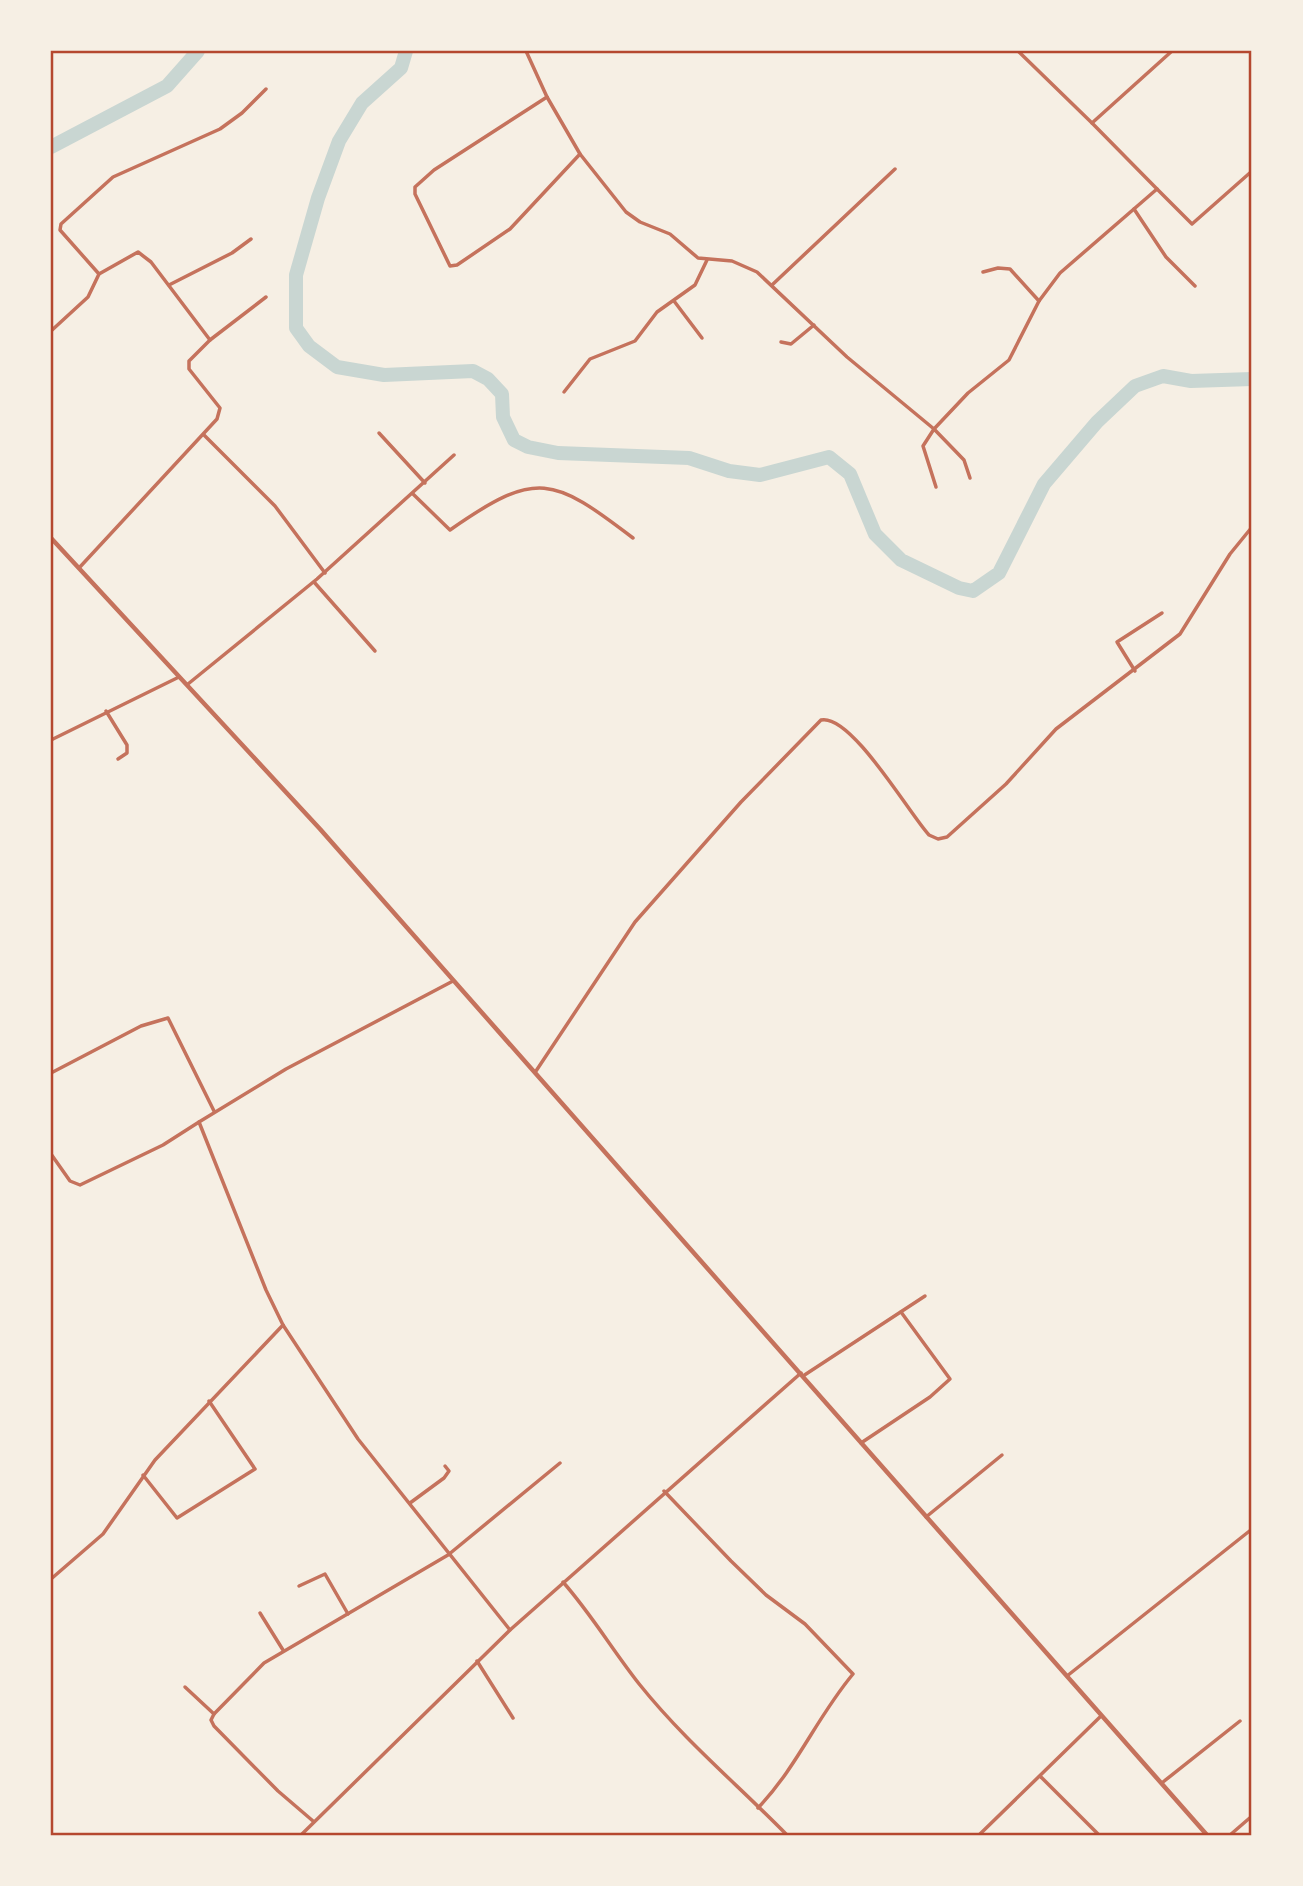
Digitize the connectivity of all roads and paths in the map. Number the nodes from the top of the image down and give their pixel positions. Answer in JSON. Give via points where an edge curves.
{"nodes":[{"id":1,"x":526,"y":51,"type":"edge"},
{"id":2,"x":1018,"y":51,"type":"edge"},
{"id":3,"x":1171,"y":51,"type":"edge"},
{"id":4,"x":266,"y":89,"type":"dead end"},
{"id":5,"x":547,"y":97,"type":"junction"},
{"id":6,"x":1092,"y":123,"type":"junction"},
{"id":7,"x":580,"y":154,"type":"junction"},
{"id":8,"x":895,"y":169,"type":"dead end"},
{"id":9,"x":1252,"y":171,"type":"edge"},
{"id":10,"x":1157,"y":189,"type":"junction"},
{"id":11,"x":1134,"y":209,"type":"junction"},
{"id":12,"x":251,"y":239,"type":"dead end"},
{"id":13,"x":706,"y":260,"type":"junction"},
{"id":14,"x":983,"y":272,"type":"dead end"},
{"id":15,"x":99,"y":274,"type":"junction"},
{"id":16,"x":169,"y":285,"type":"junction"},
{"id":17,"x":772,"y":285,"type":"junction"},
{"id":18,"x":1195,"y":286,"type":"dead end"},
{"id":19,"x":266,"y":297,"type":"dead end"},
{"id":20,"x":674,"y":301,"type":"junction"},
{"id":21,"x":1039,"y":301,"type":"junction"},
{"id":22,"x":814,"y":325,"type":"junction"},
{"id":23,"x":51,"y":331,"type":"edge"},
{"id":24,"x":702,"y":338,"type":"dead end"},
{"id":25,"x":210,"y":340,"type":"junction"},
{"id":26,"x":781,"y":342,"type":"dead end"},
{"id":27,"x":564,"y":392,"type":"dead end"},
{"id":28,"x":934,"y":429,"type":"junction"},
{"id":29,"x":379,"y":433,"type":"dead end"},
{"id":30,"x":204,"y":435,"type":"junction"},
{"id":31,"x":454,"y":455,"type":"dead end"},
{"id":32,"x":970,"y":478,"type":"dead end"},
{"id":33,"x":425,"y":483,"type":"junction"},
{"id":34,"x":936,"y":487,"type":"dead end"},
{"id":35,"x":414,"y":494,"type":"junction"},
{"id":36,"x":1252,"y":527,"type":"edge"},
{"id":37,"x":51,"y":538,"type":"edge"},
{"id":38,"x":633,"y":538,"type":"dead end"},
{"id":39,"x":79,"y":568,"type":"junction"},
{"id":40,"x":325,"y":573,"type":"junction"},
{"id":41,"x":314,"y":582,"type":"junction"},
{"id":42,"x":1162,"y":612,"type":"dead end"},
{"id":43,"x":375,"y":651,"type":"dead end"},
{"id":44,"x":1135,"y":671,"type":"junction"},
{"id":45,"x":181,"y":676,"type":"junction"},
{"id":46,"x":188,"y":684,"type":"junction"},
{"id":47,"x":106,"y":711,"type":"junction"},
{"id":48,"x":51,"y":740,"type":"edge"},
{"id":49,"x":118,"y":760,"type":"dead end"},
{"id":50,"x":453,"y":981,"type":"junction"},
{"id":51,"x":536,"y":1071,"type":"junction"},
{"id":52,"x":51,"y":1073,"type":"edge"},
{"id":53,"x":214,"y":1111,"type":"junction"},
{"id":54,"x":199,"y":1122,"type":"junction"},
{"id":55,"x":51,"y":1154,"type":"edge"},
{"id":56,"x":925,"y":1296,"type":"dead end"},
{"id":57,"x":901,"y":1312,"type":"junction"},
{"id":58,"x":283,"y":1325,"type":"junction"},
{"id":59,"x":802,"y":1374,"type":"junction"},
{"id":60,"x":209,"y":1401,"type":"junction"},
{"id":61,"x":861,"y":1443,"type":"junction"},
{"id":62,"x":1002,"y":1455,"type":"dead end"},
{"id":63,"x":560,"y":1462,"type":"dead end"},
{"id":64,"x":445,"y":1466,"type":"dead end"},
{"id":65,"x":143,"y":1475,"type":"junction"},
{"id":66,"x":664,"y":1491,"type":"junction"},
{"id":67,"x":410,"y":1503,"type":"junction"},
{"id":68,"x":926,"y":1517,"type":"junction"},
{"id":69,"x":1252,"y":1529,"type":"edge"},
{"id":70,"x":448,"y":1555,"type":"junction"},
{"id":71,"x":51,"y":1579,"type":"edge"},
{"id":72,"x":563,"y":1582,"type":"junction"},
{"id":73,"x":299,"y":1586,"type":"dead end"},
{"id":74,"x":260,"y":1613,"type":"dead end"},
{"id":75,"x":348,"y":1614,"type":"junction"},
{"id":76,"x":510,"y":1630,"type":"junction"},
{"id":77,"x":283,"y":1650,"type":"junction"},
{"id":78,"x":477,"y":1661,"type":"junction"},
{"id":79,"x":1067,"y":1676,"type":"junction"},
{"id":80,"x":186,"y":1687,"type":"dead end"},
{"id":81,"x":214,"y":1714,"type":"junction"},
{"id":82,"x":1101,"y":1716,"type":"junction"},
{"id":83,"x":513,"y":1718,"type":"dead end"},
{"id":84,"x":1240,"y":1721,"type":"dead end"},
{"id":85,"x":1041,"y":1777,"type":"junction"},
{"id":86,"x":1163,"y":1782,"type":"junction"},
{"id":87,"x":758,"y":1808,"type":"junction"},
{"id":88,"x":1252,"y":1816,"type":"edge"},
{"id":89,"x":313,"y":1821,"type":"junction"},
{"id":90,"x":301,"y":1835,"type":"edge"},
{"id":91,"x":787,"y":1835,"type":"edge"},
{"id":92,"x":979,"y":1835,"type":"edge"},
{"id":93,"x":1099,"y":1835,"type":"edge"},
{"id":94,"x":1207,"y":1835,"type":"edge"},
{"id":95,"x":1230,"y":1835,"type":"edge"}],
"edges":[{"from":1,"to":5,"type":"street"},
{"from":2,"to":6,"type":"street"},
{"from":3,"to":6,"type":"street"},
{"from":4,"to":15,"type":"street","via":[[220,129],[113,177],[61,224],[60,230]]},
{"from":5,"to":7,"type":"street"},
{"from":5,"to":7,"type":"street","via":[[415,187],[450,266],[510,229]]},
{"from":6,"to":10,"type":"street"},
{"from":7,"to":13,"type":"street","via":[[631,217],[665,232]]},
{"from":8,"to":17,"type":"street"},
{"from":9,"to":10,"type":"street","via":[[1192,224]]},
{"from":10,"to":11,"type":"street"},
{"from":11,"to":18,"type":"street","via":[[1166,257]]},
{"from":11,"to":21,"type":"street","via":[[1069,265]]},
{"from":12,"to":16,"type":"street"},
{"from":13,"to":17,"type":"street","via":[[743,265]]},
{"from":13,"to":20,"type":"street","via":[[695,285]]},
{"from":14,"to":21,"type":"street","via":[[1009,268]]},
{"from":15,"to":16,"type":"street","via":[[138,252]]},
{"from":15,"to":23,"type":"street","via":[[88,297]]},
{"from":16,"to":25,"type":"street"},
{"from":17,"to":22,"type":"street"},
{"from":19,"to":25,"type":"street"},
{"from":20,"to":24,"type":"street"},
{"from":20,"to":27,"type":"street","via":[[657,312],[635,341],[590,359]]},
{"from":21,"to":28,"type":"street","via":[[1013,355]]},
{"from":22,"to":26,"type":"street","via":[[791,344]]},
{"from":22,"to":28,"type":"street"},
{"from":25,"to":30,"type":"street","via":[[188,365],[220,408]]},
{"from":28,"to":32,"type":"street","via":[[959,454]]},
{"from":28,"to":34,"type":"street","via":[[923,449]]},
{"from":29,"to":33,"type":"street"},
{"from":30,"to":39,"type":"street"},
{"from":30,"to":40,"type":"street","via":[[275,506]]},
{"from":31,"to":33,"type":"street"},
{"from":33,"to":35,"type":"street"},
{"from":35,"to":38,"type":"street","via":[[450,530],[488,504],[521,489],[563,491]]},
{"from":35,"to":40,"type":"street"},
{"from":36,"to":44,"type":"street","via":[[1185,627]]},
{"from":37,"to":39,"type":"street"},
{"from":39,"to":45,"type":"street"},
{"from":40,"to":41,"type":"street"},
{"from":41,"to":43,"type":"street"},
{"from":41,"to":46,"type":"street"},
{"from":42,"to":44,"type":"street","via":[[1117,642]]},
{"from":44,"to":51,"type":"street","via":[[1056,729],[1000,790],[942,839],[925,830],[894,784],[853,739],[831,719],[821,720],[635,922]]},
{"from":45,"to":46,"type":"street"},
{"from":45,"to":47,"type":"street"},
{"from":46,"to":50,"type":"street"},
{"from":47,"to":48,"type":"street"},
{"from":47,"to":49,"type":"street","via":[[127,745],[127,753]]},
{"from":50,"to":51,"type":"street"},
{"from":50,"to":53,"type":"street"},
{"from":51,"to":59,"type":"street"},
{"from":52,"to":53,"type":"street","via":[[129,1031],[168,1018]]},
{"from":53,"to":54,"type":"street"},
{"from":54,"to":55,"type":"street","via":[[80,1185],[70,1181]]},
{"from":54,"to":58,"type":"street"},
{"from":56,"to":57,"type":"street"},
{"from":57,"to":59,"type":"street"},
{"from":57,"to":61,"type":"street","via":[[950,1379]]},
{"from":58,"to":60,"type":"street"},
{"from":58,"to":67,"type":"street","via":[[358,1439]]},
{"from":59,"to":61,"type":"street"},
{"from":59,"to":66,"type":"street"},
{"from":60,"to":65,"type":"street"},
{"from":60,"to":65,"type":"street","via":[[255,1469],[177,1518]]},
{"from":61,"to":68,"type":"street"},
{"from":62,"to":68,"type":"street"},
{"from":63,"to":70,"type":"street"},
{"from":64,"to":67,"type":"street","via":[[449,1471],[444,1478]]},
{"from":65,"to":71,"type":"street","via":[[103,1534]]},
{"from":66,"to":72,"type":"street"},
{"from":66,"to":87,"type":"street","via":[[766,1595],[805,1624],[853,1674],[813,1729],[794,1766]]},
{"from":67,"to":70,"type":"street"},
{"from":68,"to":79,"type":"street"},
{"from":69,"to":79,"type":"street"},
{"from":70,"to":75,"type":"street"},
{"from":70,"to":76,"type":"street"},
{"from":72,"to":76,"type":"street"},
{"from":72,"to":87,"type":"street","via":[[640,1685]]},
{"from":73,"to":75,"type":"street","via":[[325,1574]]},
{"from":74,"to":77,"type":"street"},
{"from":75,"to":77,"type":"street"},
{"from":76,"to":78,"type":"street"},
{"from":77,"to":81,"type":"street"},
{"from":78,"to":83,"type":"street"},
{"from":78,"to":89,"type":"street"},
{"from":79,"to":82,"type":"street"},
{"from":80,"to":81,"type":"street"},
{"from":81,"to":89,"type":"street","via":[[214,1726]]},
{"from":82,"to":85,"type":"street"},
{"from":82,"to":86,"type":"street"},
{"from":84,"to":86,"type":"street"},
{"from":85,"to":92,"type":"street"},
{"from":85,"to":93,"type":"street"},
{"from":86,"to":94,"type":"street"},
{"from":87,"to":91,"type":"street"},
{"from":88,"to":95,"type":"street"},
{"from":89,"to":90,"type":"street"}]}
